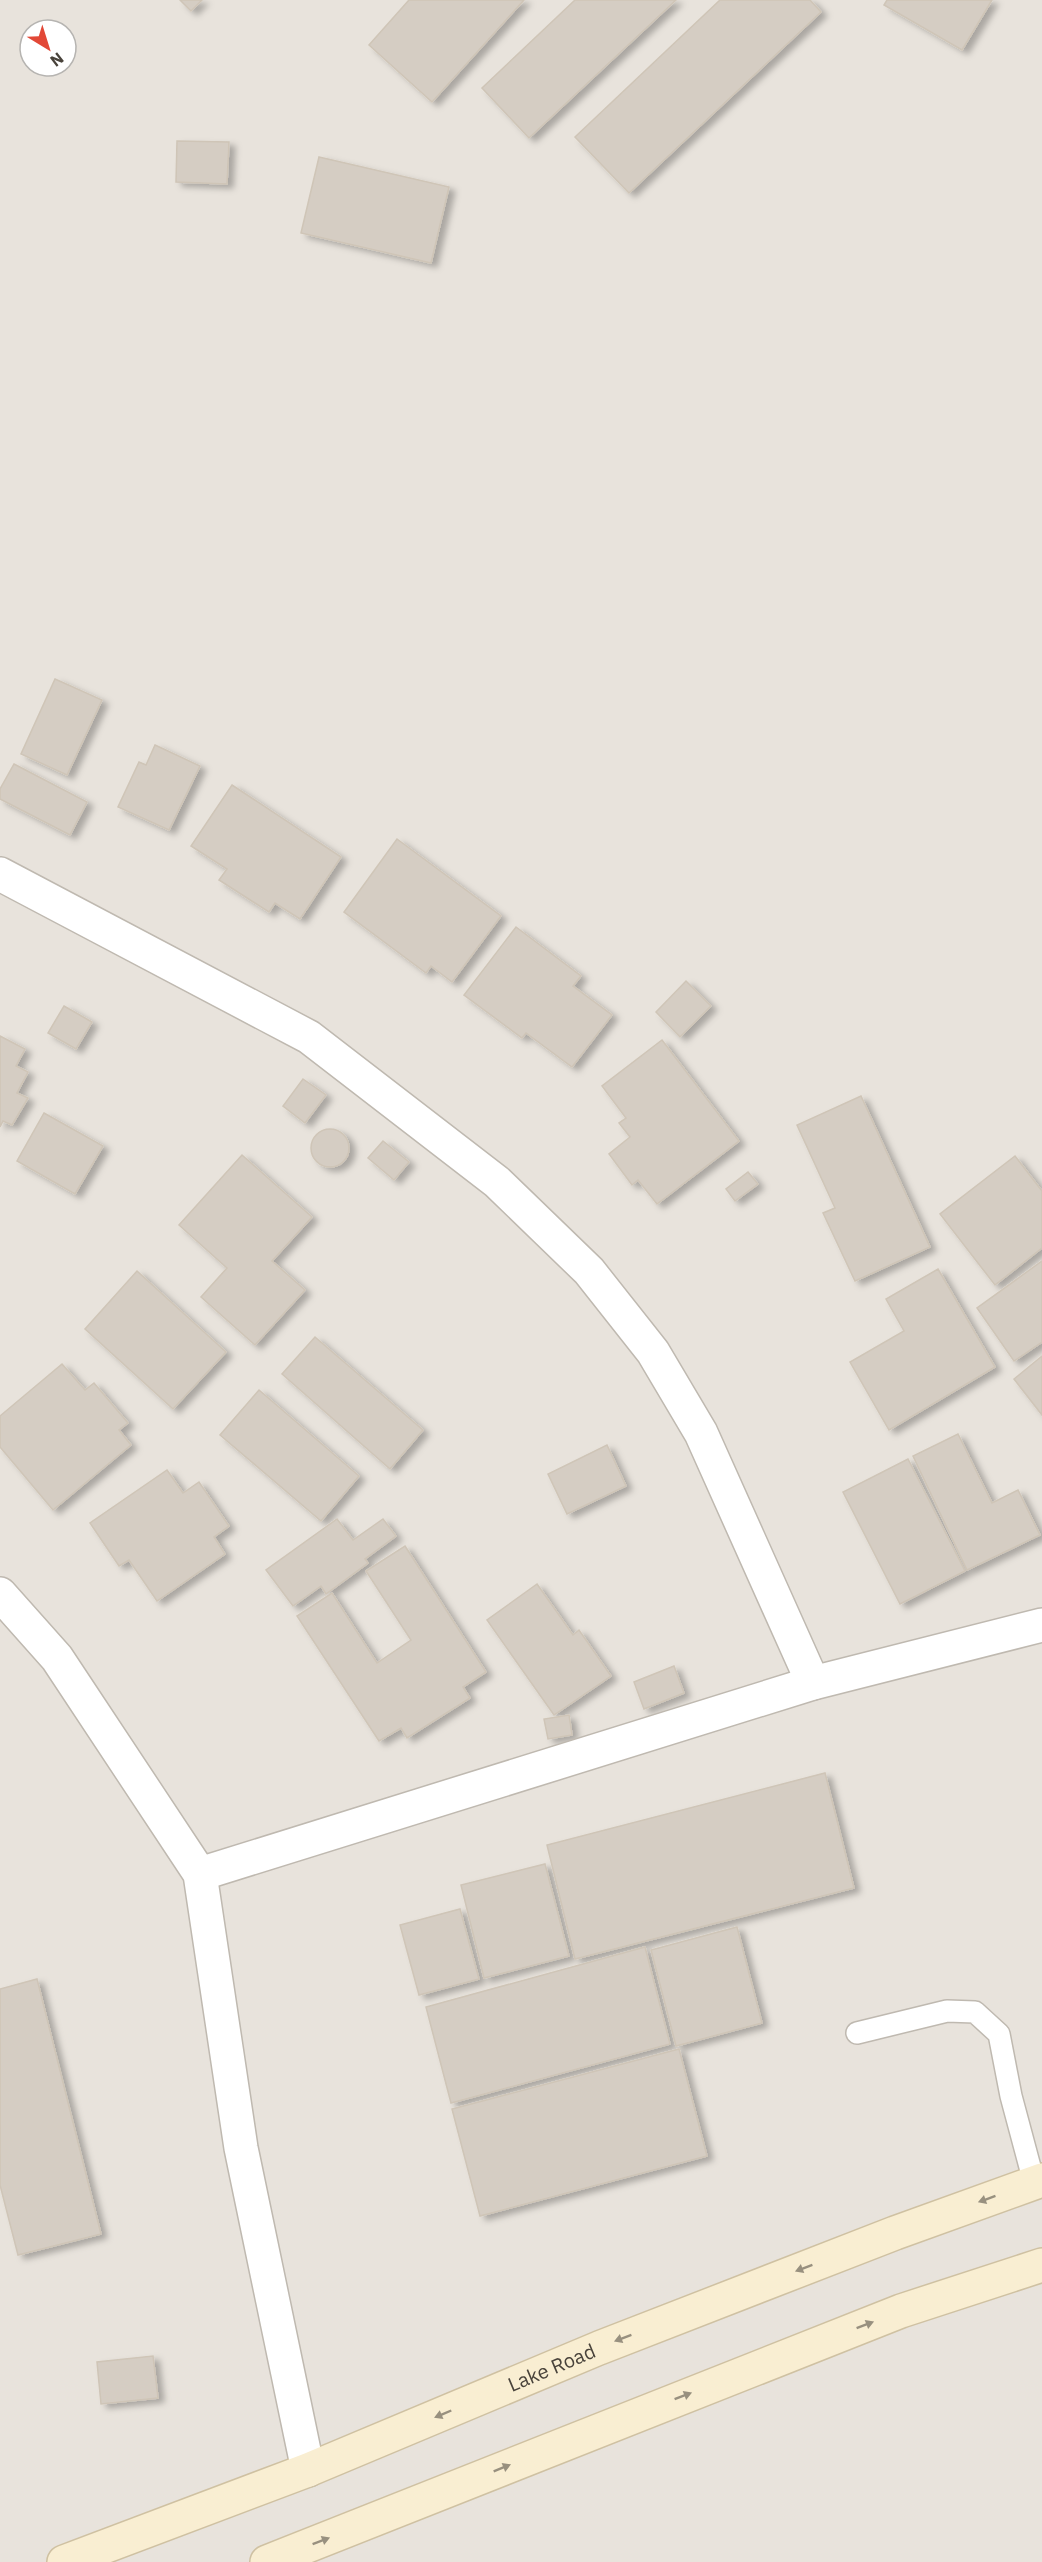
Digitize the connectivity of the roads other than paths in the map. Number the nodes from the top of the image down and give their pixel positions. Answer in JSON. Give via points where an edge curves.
{"nodes":[{"id":1,"x":0,"y":874,"type":"edge"},
{"id":2,"x":0,"y":1594,"type":"edge"},
{"id":3,"x":1042,"y":1625,"type":"edge"},
{"id":4,"x":813,"y":1683,"type":"junction"},
{"id":5,"x":200,"y":1874,"type":"junction"},
{"id":6,"x":857,"y":2033,"type":"dead end"},
{"id":7,"x":1038,"y":2181,"type":"edge"},
{"id":8,"x":1042,"y":2265,"type":"edge"},
{"id":9,"x":308,"y":2470,"type":"junction"},
{"id":10,"x":64,"y":2562,"type":"edge"},
{"id":11,"x":268,"y":2562,"type":"edge"}],
"edges":[{"from":1,"to":4,"type":"street","via":[[309,1037],[497,1182],[589,1271],[653,1352],[701,1433]]},
{"from":2,"to":5,"type":"street","via":[[57,1658]]},
{"from":3,"to":4,"type":"street"},
{"from":4,"to":5,"type":"street"},
{"from":5,"to":9,"type":"street","via":[[241,2148]]},
{"from":6,"to":7,"type":"lane","via":[[947,2011],[975,2012],[999,2034],[1011,2096]]},
{"from":7,"to":9,"type":"main road","name":"Lake Road","one_way":true,"via":[[599,2348]]},
{"from":11,"to":8,"type":"main road","one_way":true,"via":[[901,2311]]},
{"from":9,"to":10,"type":"main road","name":"Lake Road"}]}
